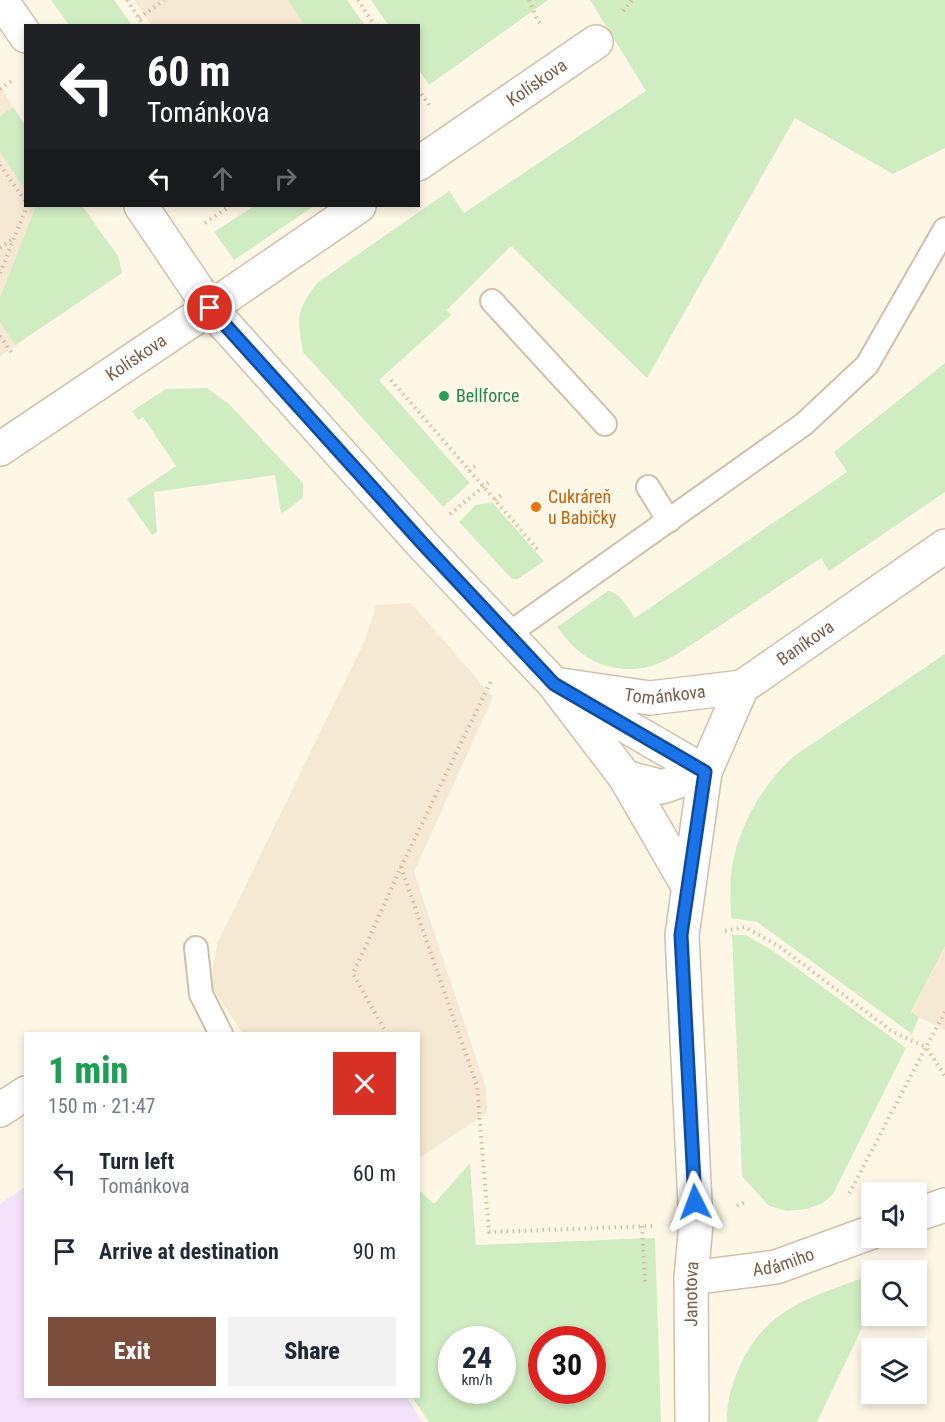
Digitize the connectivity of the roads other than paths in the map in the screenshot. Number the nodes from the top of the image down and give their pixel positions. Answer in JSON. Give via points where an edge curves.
{"nodes":[{"id":1,"x":1,"y":0,"type":"edge"},
{"id":2,"x":24,"y":33,"type":"edge"},
{"id":3,"x":596,"y":42,"type":"dead end"},
{"id":4,"x":420,"y":163,"type":"edge"},
{"id":5,"x":142,"y":207,"type":"edge"},
{"id":6,"x":358,"y":207,"type":"edge"},
{"id":7,"x":945,"y":229,"type":"edge"},
{"id":8,"x":492,"y":301,"type":"dead end"},
{"id":9,"x":210,"y":308,"type":"junction"},
{"id":10,"x":605,"y":424,"type":"dead end"},
{"id":11,"x":0,"y":449,"type":"edge"},
{"id":12,"x":648,"y":487,"type":"dead end"},
{"id":13,"x":669,"y":521,"type":"junction"},
{"id":14,"x":945,"y":546,"type":"edge"},
{"id":15,"x":507,"y":635,"type":"junction"},
{"id":16,"x":554,"y":684,"type":"junction"},
{"id":17,"x":742,"y":687,"type":"junction"},
{"id":18,"x":705,"y":772,"type":"junction"},
{"id":19,"x":625,"y":777,"type":"junction"},
{"id":20,"x":688,"y":886,"type":"junction"},
{"id":21,"x":196,"y":948,"type":"dead end"},
{"id":22,"x":220,"y":1032,"type":"edge"},
{"id":23,"x":24,"y":1095,"type":"edge"},
{"id":24,"x":0,"y":1110,"type":"edge"},
{"id":25,"x":945,"y":1205,"type":"edge"},
{"id":26,"x":927,"y":1211,"type":"edge"},
{"id":27,"x":861,"y":1236,"type":"edge"},
{"id":28,"x":691,"y":1278,"type":"junction"},
{"id":29,"x":692,"y":1422,"type":"edge"}],
"edges":[{"from":1,"to":2,"type":"street"},
{"from":3,"to":4,"type":"street","name":"Kolískova"},
{"from":5,"to":9,"type":"street","name":"Tománkova"},
{"from":6,"to":9,"type":"street","name":"Kolískova"},
{"from":7,"to":13,"type":"lane","via":[[867,365],[804,424]]},
{"from":8,"to":10,"type":"lane"},
{"from":9,"to":11,"type":"street","name":"Kolískova"},
{"from":9,"to":15,"type":"street","name":"Tománkova"},
{"from":12,"to":13,"type":"lane"},
{"from":13,"to":15,"type":"lane"},
{"from":14,"to":17,"type":"street","name":"Baníkova"},
{"from":15,"to":16,"type":"street","name":"Tománkova"},
{"from":16,"to":17,"type":"street","name":"Tománkova","via":[[650,698]]},
{"from":16,"to":18,"type":"street","name":"Tománkova"},
{"from":16,"to":19,"type":"street","name":"Tománkova"},
{"from":17,"to":18,"type":"street"},
{"from":18,"to":19,"type":"street","via":[[662,787]]},
{"from":18,"to":20,"type":"street","name":"Janotova"},
{"from":19,"to":20,"type":"street","name":"Tománkova"},
{"from":20,"to":28,"type":"street","name":"Janotova","via":[[681,935],[696,1224]]},
{"from":21,"to":22,"type":"lane","via":[[201,994]]},
{"from":23,"to":24,"type":"street"},
{"from":25,"to":26,"type":"street"},
{"from":27,"to":28,"type":"street","name":"Adámiho","via":[[776,1267]]},
{"from":28,"to":29,"type":"street","name":"Janotova"}]}
